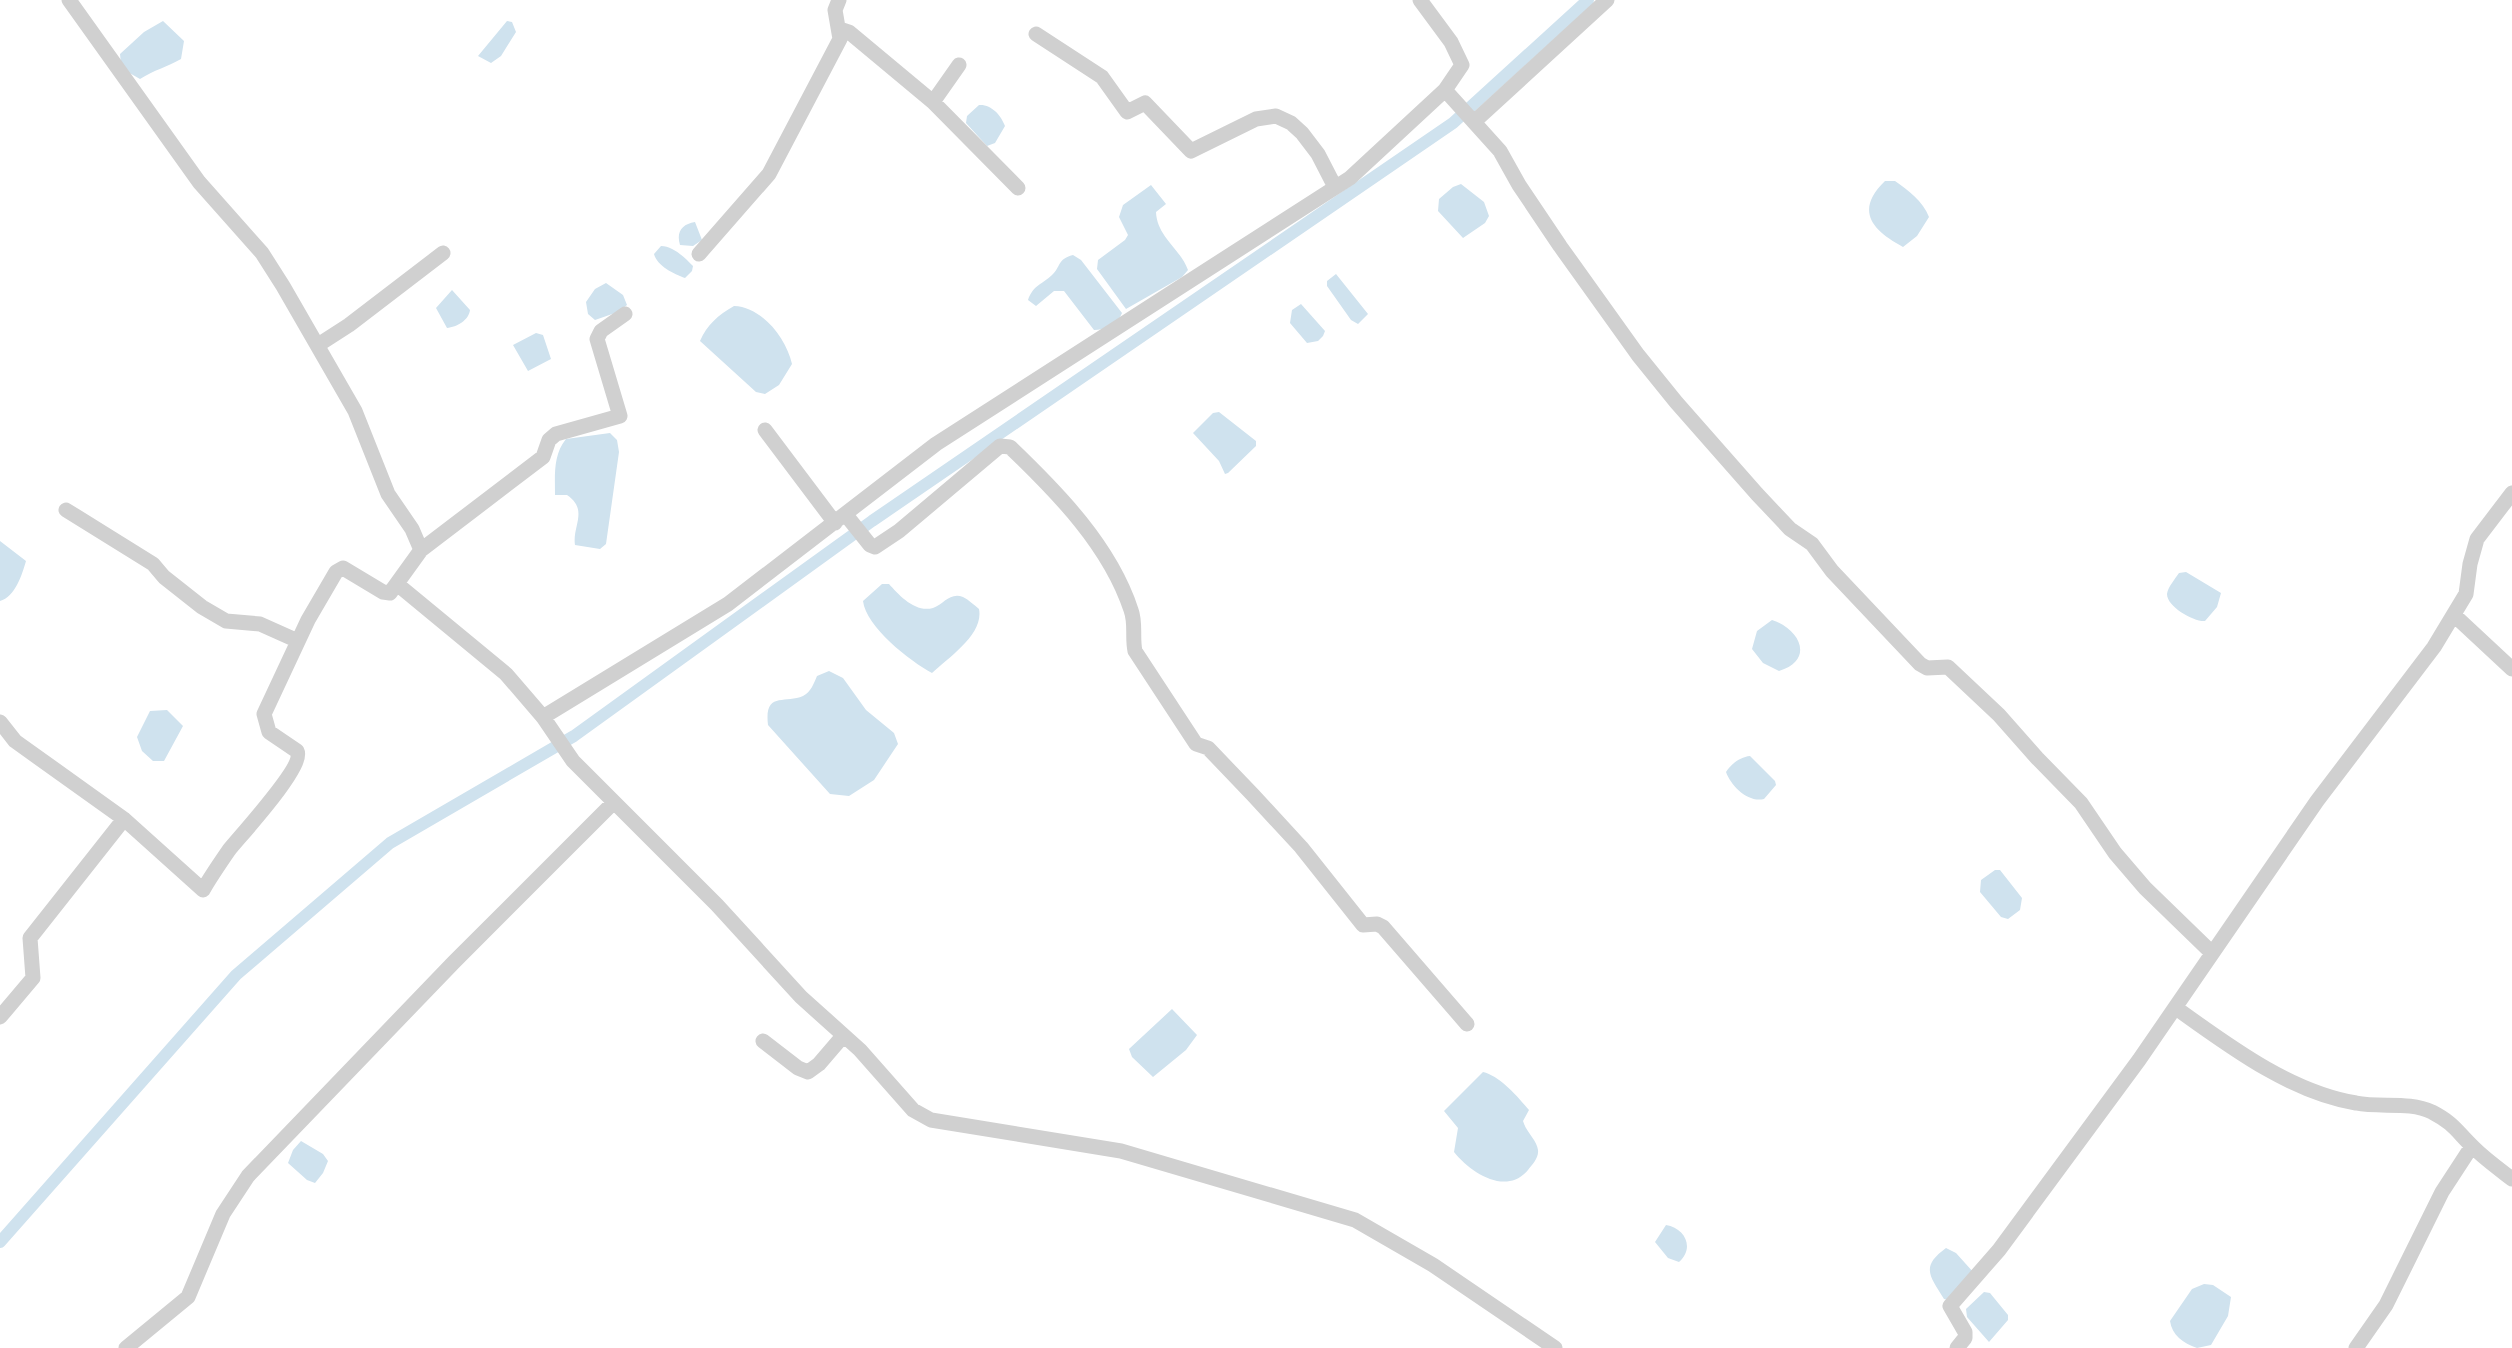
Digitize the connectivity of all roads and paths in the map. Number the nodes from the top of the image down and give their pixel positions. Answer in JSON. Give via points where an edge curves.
{"nodes":[{"id":1,"x":69,"y":0,"type":"edge"},
{"id":2,"x":839,"y":0,"type":"edge"},
{"id":3,"x":1420,"y":0,"type":"edge"},
{"id":4,"x":1607,"y":0,"type":"edge"},
{"id":5,"x":840,"y":29,"type":"junction"},
{"id":6,"x":1036,"y":34,"type":"dead end"},
{"id":7,"x":959,"y":65,"type":"dead end"},
{"id":8,"x":1450,"y":95,"type":"junction"},
{"id":9,"x":933,"y":102,"type":"junction"},
{"id":10,"x":1471,"y":118,"type":"junction"},
{"id":11,"x":1335,"y":187,"type":"junction"},
{"id":12,"x":1018,"y":188,"type":"dead end"},
{"id":13,"x":443,"y":253,"type":"dead end"},
{"id":14,"x":699,"y":254,"type":"dead end"},
{"id":15,"x":625,"y":314,"type":"dead end"},
{"id":16,"x":318,"y":345,"type":"junction"},
{"id":17,"x":765,"y":430,"type":"dead end"},
{"id":18,"x":2512,"y":493,"type":"edge"},
{"id":19,"x":66,"y":510,"type":"dead end"},
{"id":20,"x":849,"y":524,"type":"junction"},
{"id":21,"x":421,"y":550,"type":"junction"},
{"id":22,"x":397,"y":584,"type":"junction"},
{"id":23,"x":2454,"y":615,"type":"junction"},
{"id":24,"x":298,"y":641,"type":"junction"},
{"id":25,"x":2512,"y":669,"type":"edge"},
{"id":26,"x":545,"y":720,"type":"junction"},
{"id":27,"x":0,"y":722,"type":"edge"},
{"id":28,"x":614,"y":802,"type":"junction"},
{"id":29,"x":124,"y":819,"type":"junction"},
{"id":30,"x":2212,"y":953,"type":"junction"},
{"id":31,"x":2176,"y":1008,"type":"junction"},
{"id":32,"x":0,"y":1017,"type":"edge"},
{"id":33,"x":1467,"y":1024,"type":"dead end"},
{"id":34,"x":843,"y":1036,"type":"junction"},
{"id":35,"x":764,"y":1041,"type":"dead end"},
{"id":36,"x":2472,"y":1146,"type":"junction"},
{"id":37,"x":2512,"y":1179,"type":"edge"},
{"id":38,"x":126,"y":1348,"type":"edge"},
{"id":39,"x":1555,"y":1348,"type":"edge"},
{"id":40,"x":1957,"y":1348,"type":"edge"},
{"id":41,"x":2356,"y":1348,"type":"edge"}],
"edges":[{"from":1,"to":16,"type":"street","via":[[199,182],[262,253]]},
{"from":2,"to":5,"type":"street","via":[[835,10]]},
{"from":3,"to":8,"type":"street","via":[[1451,42],[1462,65]]},
{"from":4,"to":10,"type":"street"},
{"from":5,"to":9,"type":"street","via":[[849,32]]},
{"from":5,"to":14,"type":"street","via":[[840,39],[769,174]]},
{"from":6,"to":11,"type":"street","via":[[1102,77],[1127,112],[1145,103],[1191,151],[1256,119],[1276,116],[1291,123],[1317,154]]},
{"from":7,"to":9,"type":"street"},
{"from":8,"to":10,"type":"street"},
{"from":8,"to":11,"type":"street"},
{"from":9,"to":12,"type":"street"},
{"from":10,"to":30,"type":"street","via":[[1500,151],[1560,246],[1638,355],[1757,494],[1790,529],[1812,544],[1832,571],[1920,664],[1927,668],[1948,667],[1980,695],[2081,803],[2145,888]]},
{"from":11,"to":20,"type":"street","via":[[936,444]]},
{"from":13,"to":16,"type":"street"},
{"from":15,"to":21,"type":"street","via":[[601,331],[597,339],[620,416],[555,434],[543,457]]},
{"from":16,"to":21,"type":"street","via":[[355,411],[388,494]]},
{"from":17,"to":20,"type":"street"},
{"from":18,"to":23,"type":"street","via":[[2477,539],[2466,594]]},
{"from":19,"to":24,"type":"street","via":[[153,564],[201,607],[226,621],[260,624]]},
{"from":20,"to":26,"type":"street"},
{"from":20,"to":33,"type":"street","via":[[875,547],[1000,446],[1010,447],[1073,515],[1113,566],[1133,613],[1135,651],[1196,744],[1208,748],[1301,847],[1363,925],[1383,927]]},
{"from":21,"to":22,"type":"street"},
{"from":22,"to":24,"type":"street","via":[[387,594],[343,567],[336,572]]},
{"from":22,"to":26,"type":"street","via":[[506,674]]},
{"from":23,"to":25,"type":"street"},
{"from":23,"to":30,"type":"street","via":[[2402,692],[2317,801]]},
{"from":24,"to":29,"type":"street","via":[[264,714],[269,732],[297,751],[298,760],[203,890]]},
{"from":26,"to":28,"type":"street","via":[[573,761]]},
{"from":27,"to":29,"type":"street","via":[[15,741]]},
{"from":28,"to":34,"type":"street"},
{"from":28,"to":38,"type":"street","via":[[248,1176],[223,1214],[188,1297]]},
{"from":29,"to":32,"type":"street","via":[[30,938],[33,978]]},
{"from":30,"to":31,"type":"street"},
{"from":31,"to":36,"type":"street","via":[[2223,1042],[2304,1087],[2356,1103],[2430,1111],[2454,1124]]},
{"from":31,"to":40,"type":"street","via":[[1999,1250],[1950,1306],[1965,1332]]},
{"from":34,"to":35,"type":"street","via":[[808,1072]]},
{"from":34,"to":39,"type":"street","via":[[913,1110],[931,1120],[1121,1151],[1355,1220],[1432,1265]]},
{"from":36,"to":37,"type":"street"},
{"from":36,"to":41,"type":"street","via":[[2442,1192],[2386,1305]]}]}
